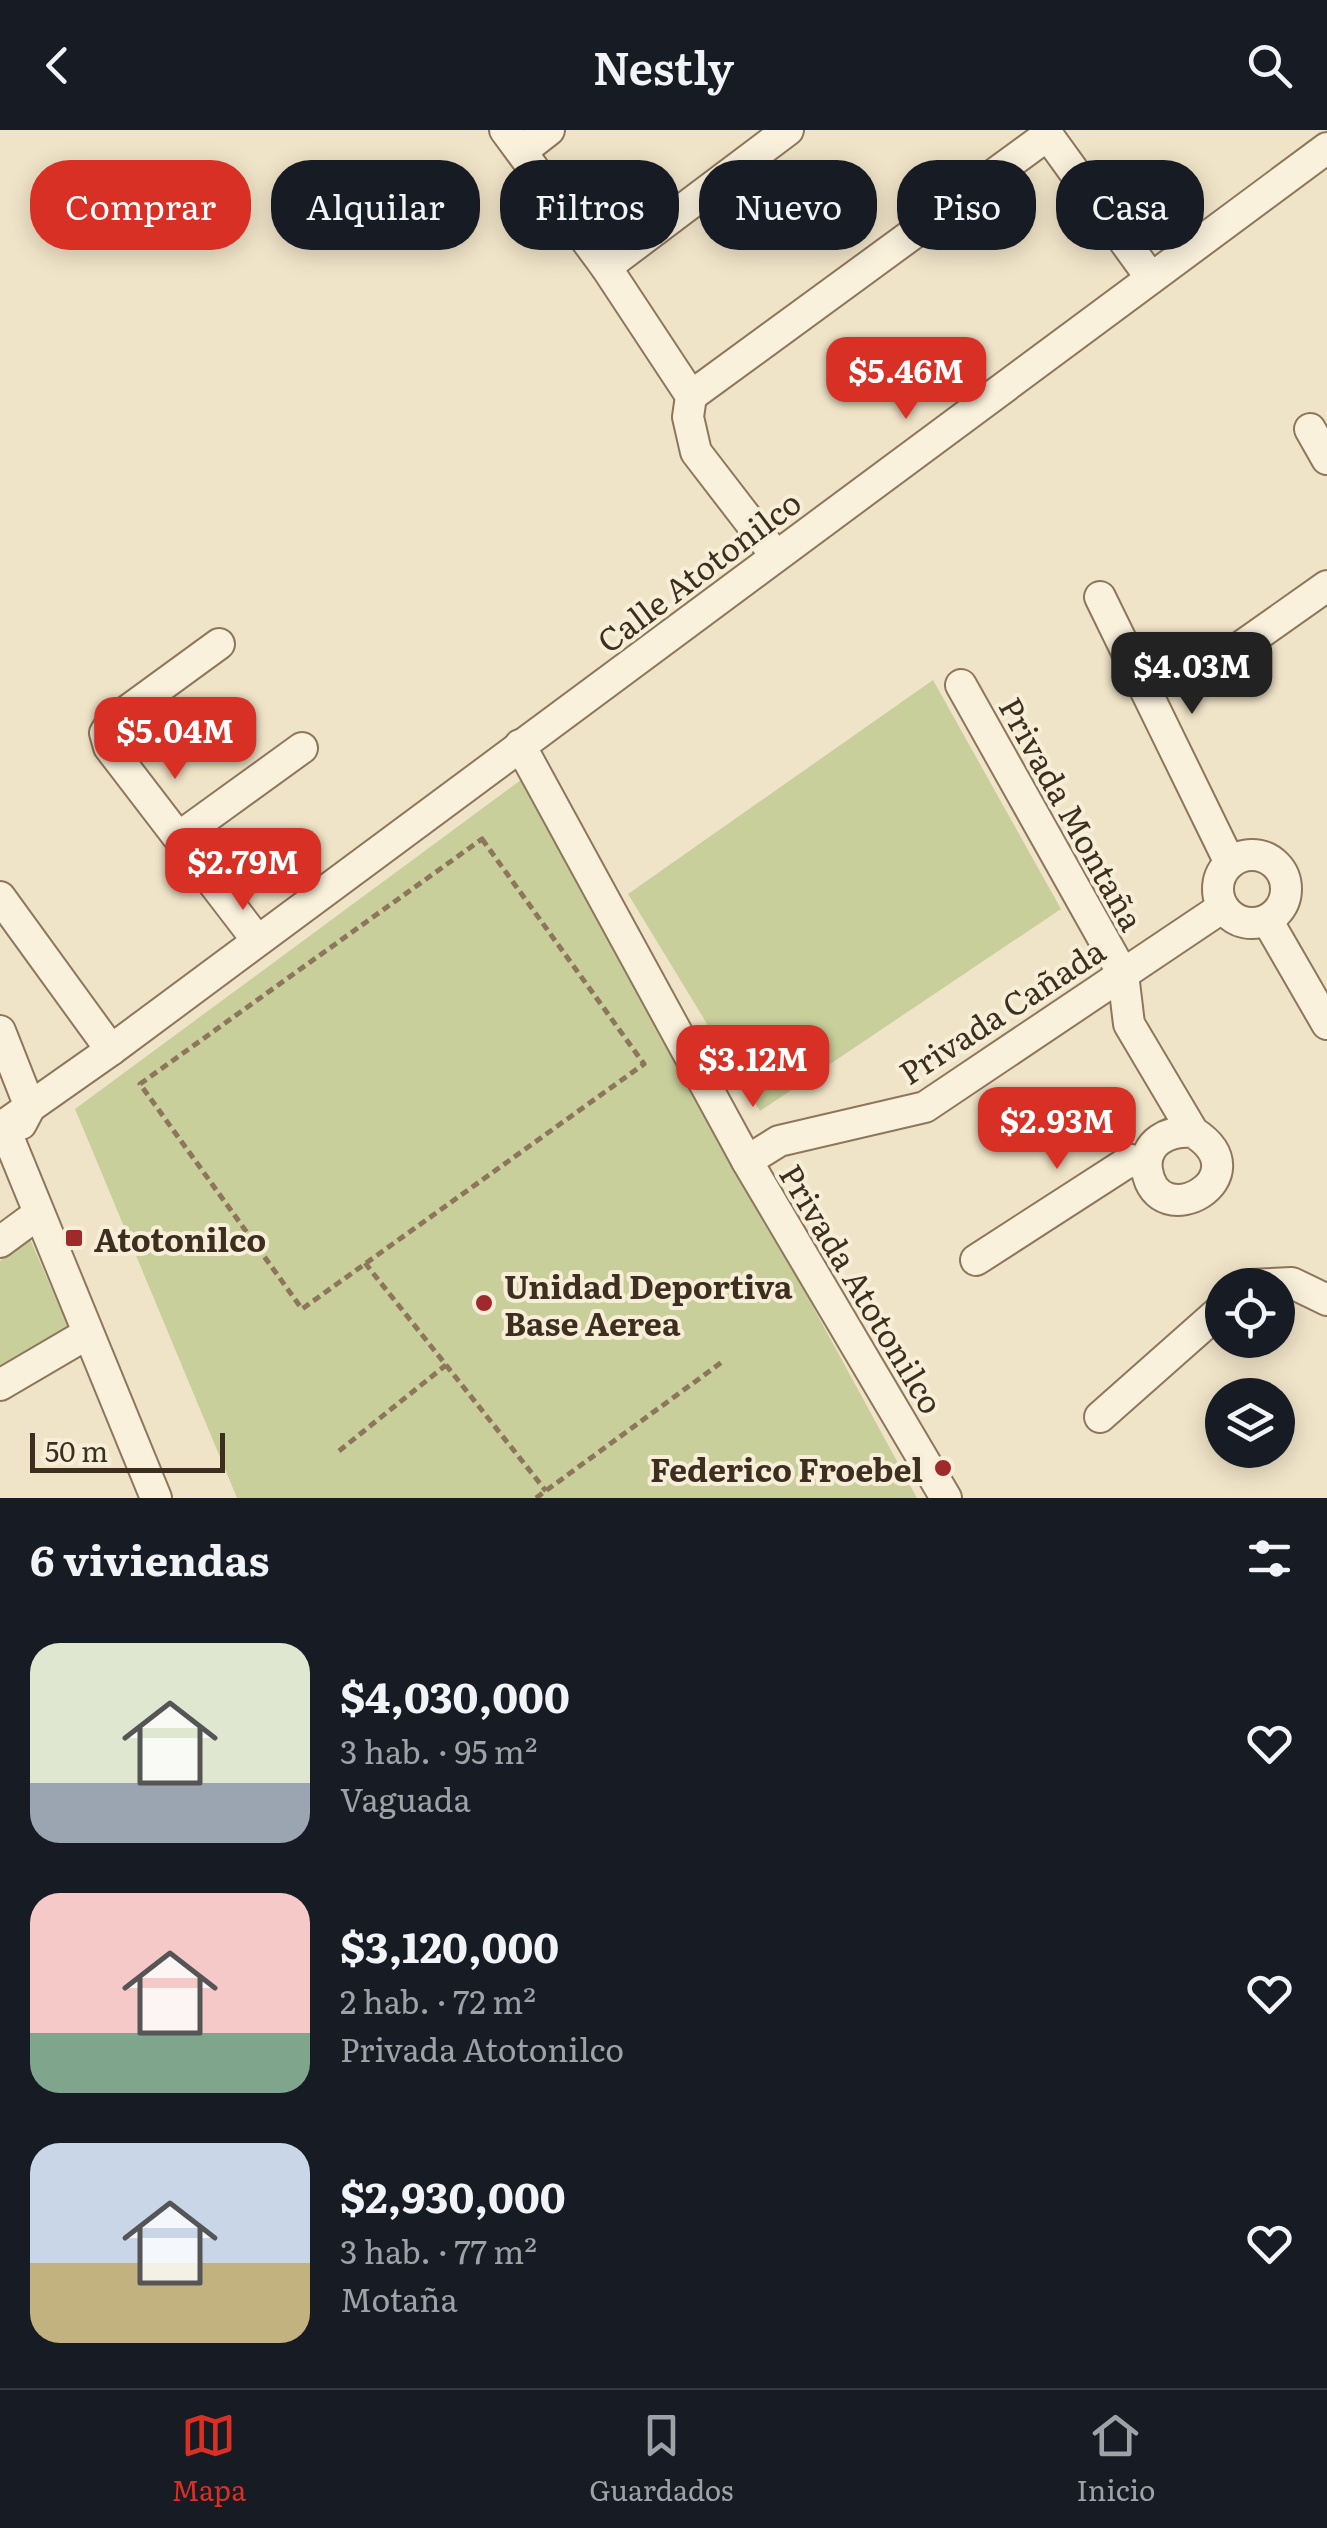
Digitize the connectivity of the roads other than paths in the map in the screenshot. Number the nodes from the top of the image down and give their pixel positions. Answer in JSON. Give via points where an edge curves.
{"nodes":[{"id":1,"x":549,"y":130,"type":"edge"},
{"id":2,"x":788,"y":130,"type":"edge"},
{"id":3,"x":1046,"y":132,"type":"edge"},
{"id":4,"x":514,"y":140,"type":"edge"},
{"id":5,"x":1327,"y":148,"type":"edge"},
{"id":6,"x":606,"y":267,"type":"junction"},
{"id":7,"x":1151,"y":278,"type":"junction"},
{"id":8,"x":690,"y":396,"type":"junction"},
{"id":9,"x":1310,"y":430,"type":"dead end"},
{"id":10,"x":1327,"y":459,"type":"edge"},
{"id":11,"x":776,"y":556,"type":"junction"},
{"id":12,"x":1327,"y":586,"type":"edge"},
{"id":13,"x":1100,"y":597,"type":"dead end"},
{"id":14,"x":219,"y":644,"type":"dead end"},
{"id":15,"x":1225,"y":658,"type":"dead end"},
{"id":16,"x":961,"y":686,"type":"dead end"},
{"id":17,"x":520,"y":745,"type":"junction"},
{"id":18,"x":302,"y":748,"type":"dead end"},
{"id":19,"x":180,"y":838,"type":"junction"},
{"id":20,"x":1230,"y":863,"type":"junction"},
{"id":21,"x":0,"y":897,"type":"edge"},
{"id":22,"x":1223,"y":907,"type":"junction"},
{"id":23,"x":1267,"y":920,"type":"junction"},
{"id":24,"x":257,"y":940,"type":"junction"},
{"id":25,"x":1123,"y":974,"type":"junction"},
{"id":26,"x":1327,"y":1024,"type":"edge"},
{"id":27,"x":0,"y":1031,"type":"edge"},
{"id":28,"x":111,"y":1050,"type":"junction"},
{"id":29,"x":30,"y":1107,"type":"junction"},
{"id":30,"x":1193,"y":1132,"type":"junction"},
{"id":31,"x":4,"y":1134,"type":"edge"},
{"id":32,"x":747,"y":1160,"type":"junction"},
{"id":33,"x":1146,"y":1167,"type":"junction"},
{"id":34,"x":38,"y":1214,"type":"junction"},
{"id":35,"x":0,"y":1242,"type":"edge"},
{"id":36,"x":976,"y":1260,"type":"dead end"},
{"id":37,"x":1295,"y":1284,"type":"edge"},
{"id":38,"x":1327,"y":1300,"type":"edge"},
{"id":39,"x":1205,"y":1325,"type":"edge"},
{"id":40,"x":87,"y":1334,"type":"junction"},
{"id":41,"x":0,"y":1385,"type":"edge"},
{"id":42,"x":1100,"y":1417,"type":"dead end"},
{"id":43,"x":156,"y":1498,"type":"edge"},
{"id":44,"x":946,"y":1498,"type":"edge"}],
"edges":[{"from":1,"to":4,"type":"street"},
{"from":2,"to":6,"type":"street"},
{"from":3,"to":7,"type":"street"},
{"from":3,"to":8,"type":"street"},
{"from":4,"to":6,"type":"street"},
{"from":5,"to":7,"type":"street","name":"Calle Atotonilco"},
{"from":6,"to":8,"type":"street"},
{"from":7,"to":11,"type":"street","name":"Calle Atotonilco"},
{"from":8,"to":11,"type":"street","via":[[696,452]]},
{"from":9,"to":10,"type":"street"},
{"from":11,"to":17,"type":"street","name":"Calle Atotonilco"},
{"from":12,"to":15,"type":"street"},
{"from":13,"to":20,"type":"street"},
{"from":14,"to":19,"type":"street","via":[[112,722],[105,734]]},
{"from":16,"to":25,"type":"street","name":"Privada Montaña"},
{"from":17,"to":24,"type":"street","name":"Calle Atotonilco"},
{"from":17,"to":32,"type":"street","name":"Privada Atotonilco"},
{"from":18,"to":19,"type":"street"},
{"from":19,"to":24,"type":"street"},
{"from":20,"to":22,"type":"street","via":[[1220,876]]},
{"from":20,"to":23,"type":"street","via":[[1244,855],[1276,864],[1286,894]]},
{"from":21,"to":28,"type":"street"},
{"from":22,"to":23,"type":"street","via":[[1251,924]]},
{"from":22,"to":25,"type":"street","name":"Privada Cañada"},
{"from":23,"to":26,"type":"street"},
{"from":24,"to":28,"type":"street","name":"Calle Atotonilco"},
{"from":25,"to":30,"type":"street","via":[[1129,1024]]},
{"from":25,"to":32,"type":"street","name":"Privada Cañada","via":[[925,1108],[779,1141]]},
{"from":27,"to":29,"type":"street"},
{"from":28,"to":29,"type":"street","name":"Calle Atotonilco"},
{"from":29,"to":31,"type":"street"},
{"from":30,"to":33,"type":"street","via":[[1160,1138]]},
{"from":30,"to":33,"type":"street","via":[[1216,1156],[1217,1172],[1196,1198],[1163,1196]]},
{"from":31,"to":34,"type":"street"},
{"from":32,"to":44,"type":"street","name":"Privada Atotonilco"},
{"from":33,"to":36,"type":"street","via":[[1131,1160]]},
{"from":34,"to":35,"type":"street"},
{"from":34,"to":40,"type":"street"},
{"from":37,"to":38,"type":"street"},
{"from":39,"to":42,"type":"street"},
{"from":40,"to":41,"type":"street"},
{"from":40,"to":43,"type":"street"}]}
